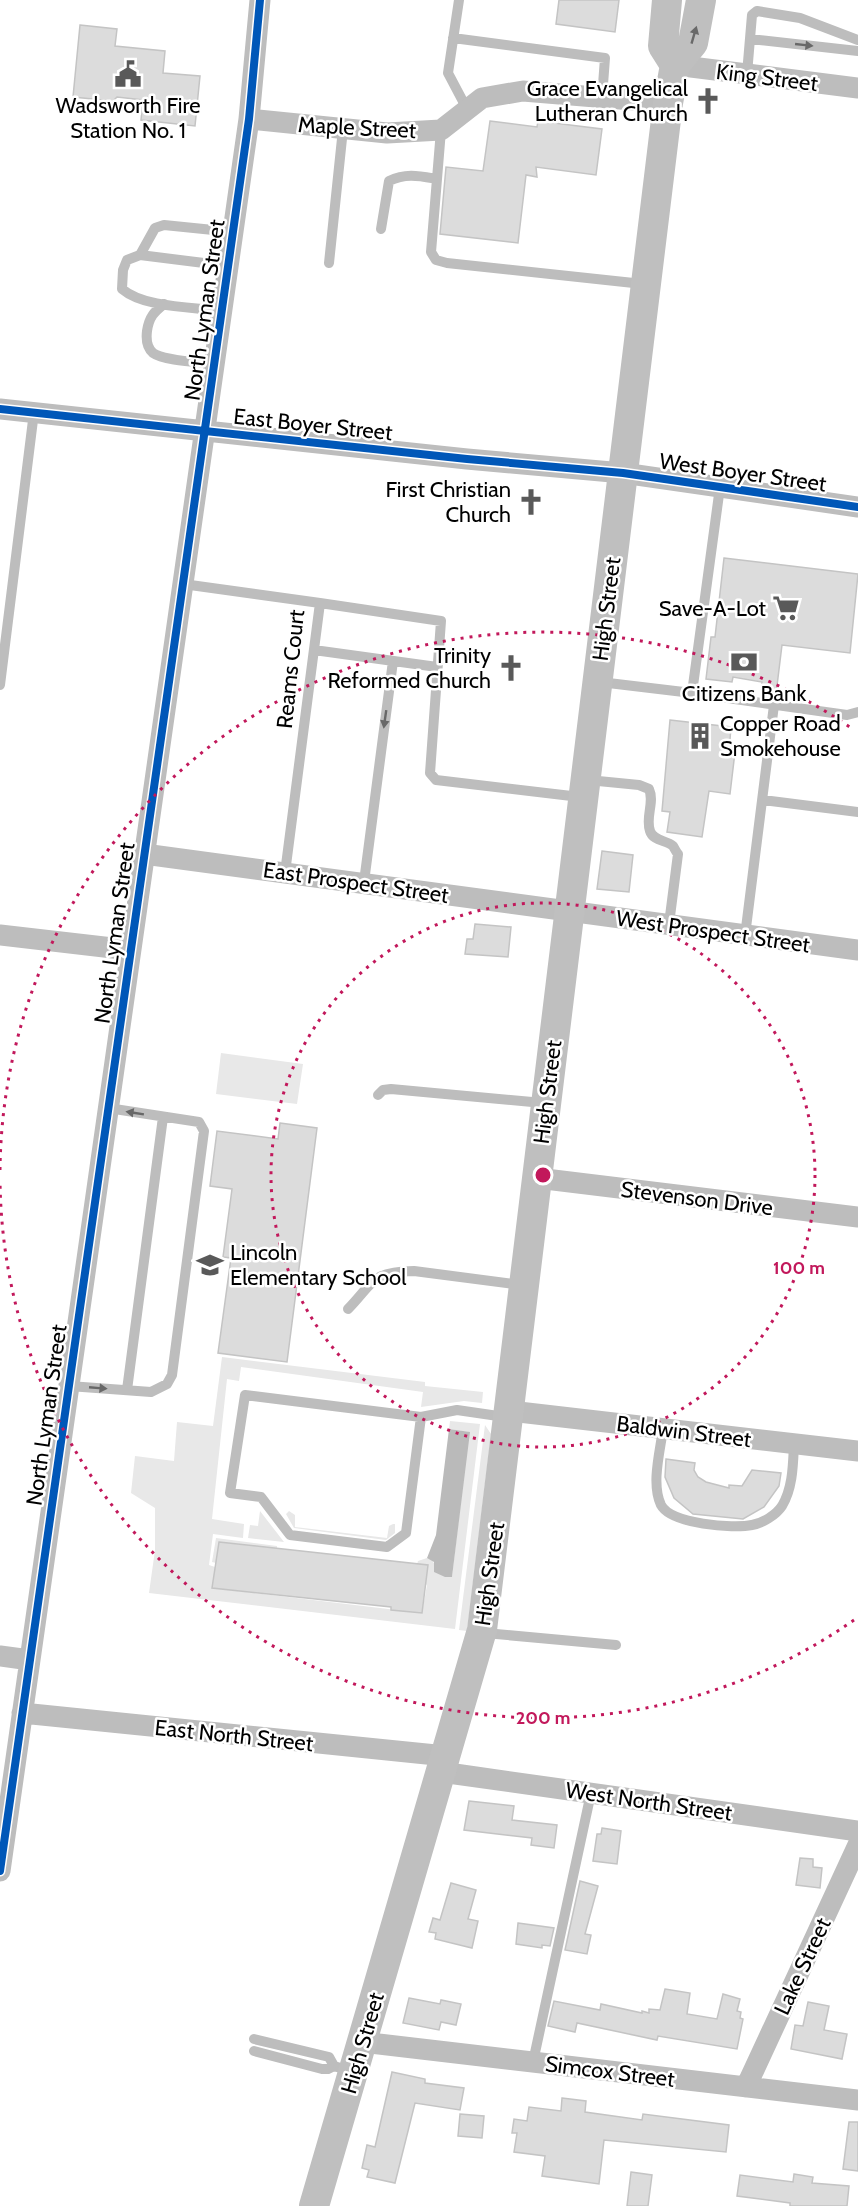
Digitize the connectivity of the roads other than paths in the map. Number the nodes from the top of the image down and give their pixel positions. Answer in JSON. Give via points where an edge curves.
{"nodes":[{"id":1,"x":260,"y":0,"type":"edge"},
{"id":2,"x":459,"y":0,"type":"edge"},
{"id":3,"x":667,"y":0,"type":"edge"},
{"id":4,"x":701,"y":0,"type":"edge"},
{"id":5,"x":453,"y":38,"type":"junction"},
{"id":6,"x":750,"y":39,"type":"junction"},
{"id":7,"x":858,"y":40,"type":"edge"},
{"id":8,"x":858,"y":51,"type":"edge"},
{"id":9,"x":675,"y":65,"type":"junction"},
{"id":10,"x":747,"y":74,"type":"junction"},
{"id":11,"x":858,"y":88,"type":"edge"},
{"id":12,"x":602,"y":98,"type":"junction"},
{"id":13,"x":668,"y":104,"type":"junction"},
{"id":14,"x":467,"y":109,"type":"junction"},
{"id":15,"x":249,"y":119,"type":"junction"},
{"id":16,"x":343,"y":129,"type":"junction"},
{"id":17,"x":441,"y":130,"type":"junction"},
{"id":18,"x":437,"y":179,"type":"junction"},
{"id":19,"x":381,"y":229,"type":"dead end"},
{"id":20,"x":233,"y":232,"type":"junction"},
{"id":21,"x":140,"y":255,"type":"junction"},
{"id":22,"x":329,"y":263,"type":"dead end"},
{"id":23,"x":228,"y":266,"type":"junction"},
{"id":24,"x":647,"y":285,"type":"junction"},
{"id":25,"x":164,"y":304,"type":"junction"},
{"id":26,"x":222,"y":311,"type":"junction"},
{"id":27,"x":215,"y":364,"type":"junction"},
{"id":28,"x":0,"y":409,"type":"edge"},
{"id":29,"x":34,"y":412,"type":"junction"},
{"id":30,"x":205,"y":431,"type":"junction"},
{"id":31,"x":622,"y":473,"type":"junction"},
{"id":32,"x":720,"y":487,"type":"junction"},
{"id":33,"x":858,"y":507,"type":"edge"},
{"id":34,"x":183,"y":584,"type":"junction"},
{"id":35,"x":320,"y":603,"type":"junction"},
{"id":36,"x":314,"y":650,"type":"junction"},
{"id":37,"x":393,"y":661,"type":"junction"},
{"id":38,"x":437,"y":667,"type":"junction"},
{"id":39,"x":597,"y":681,"type":"junction"},
{"id":40,"x":0,"y":686,"type":"edge"},
{"id":41,"x":692,"y":693,"type":"junction"},
{"id":42,"x":774,"y":705,"type":"junction"},
{"id":43,"x":858,"y":712,"type":"edge"},
{"id":44,"x":585,"y":789,"type":"junction"},
{"id":45,"x":763,"y":800,"type":"junction"},
{"id":46,"x":858,"y":812,"type":"edge"},
{"id":47,"x":144,"y":854,"type":"junction"},
{"id":48,"x":285,"y":873,"type":"junction"},
{"id":49,"x":364,"y":882,"type":"junction"},
{"id":50,"x":569,"y":912,"type":"junction"},
{"id":51,"x":669,"y":924,"type":"junction"},
{"id":52,"x":0,"y":935,"type":"edge"},
{"id":53,"x":746,"y":936,"type":"junction"},
{"id":54,"x":130,"y":950,"type":"junction"},
{"id":55,"x":858,"y":950,"type":"edge"},
{"id":56,"x":378,"y":1095,"type":"dead end"},
{"id":57,"x":546,"y":1103,"type":"junction"},
{"id":58,"x":108,"y":1108,"type":"junction"},
{"id":59,"x":163,"y":1117,"type":"junction"},
{"id":60,"x":537,"y":1178,"type":"junction"},
{"id":61,"x":858,"y":1217,"type":"edge"},
{"id":62,"x":525,"y":1286,"type":"junction"},
{"id":63,"x":348,"y":1310,"type":"dead end"},
{"id":64,"x":69,"y":1386,"type":"junction"},
{"id":65,"x":127,"y":1390,"type":"junction"},
{"id":66,"x":509,"y":1414,"type":"junction"},
{"id":67,"x":421,"y":1417,"type":"junction"},
{"id":68,"x":663,"y":1429,"type":"junction"},
{"id":69,"x":794,"y":1444,"type":"junction"},
{"id":70,"x":858,"y":1451,"type":"edge"},
{"id":71,"x":482,"y":1633,"type":"junction"},
{"id":72,"x":616,"y":1645,"type":"dead end"},
{"id":73,"x":0,"y":1656,"type":"edge"},
{"id":74,"x":30,"y":1660,"type":"junction"},
{"id":75,"x":22,"y":1713,"type":"junction"},
{"id":76,"x":443,"y":1764,"type":"junction"},
{"id":77,"x":591,"y":1793,"type":"junction"},
{"id":78,"x":858,"y":1831,"type":"edge"},
{"id":79,"x":858,"y":1845,"type":"edge"},
{"id":80,"x":0,"y":1871,"type":"edge"},
{"id":81,"x":254,"y":2039,"type":"dead end"},
{"id":82,"x":362,"y":2042,"type":"junction"},
{"id":83,"x":254,"y":2051,"type":"dead end"},
{"id":84,"x":533,"y":2062,"type":"junction"},
{"id":85,"x":344,"y":2069,"type":"junction"},
{"id":86,"x":746,"y":2087,"type":"junction"},
{"id":87,"x":858,"y":2100,"type":"edge"},
{"id":88,"x":314,"y":2206,"type":"edge"}],
"edges":[{"from":1,"to":15,"type":"street","name":"North Lyman Street"},
{"from":2,"to":5,"type":"lane"},
{"from":3,"to":9,"type":"main road","via":[[663,46]]},
{"from":9,"to":4,"type":"main road","name":"High Street","one_way":true,"via":[[693,43]]},
{"from":5,"to":12,"type":"lane","via":[[605,58]]},
{"from":5,"to":14,"type":"lane","via":[[448,73]]},
{"from":6,"to":7,"type":"lane","via":[[752,15],[758,11],[800,18]]},
{"from":6,"to":8,"type":"lane","one_way":true},
{"from":6,"to":10,"type":"lane"},
{"from":9,"to":10,"type":"street","name":"King Street"},
{"from":9,"to":13,"type":"main road","name":"High Street"},
{"from":10,"to":11,"type":"street","name":"King Street"},
{"from":12,"to":13,"type":"street","name":"Maple Street"},
{"from":12,"to":14,"type":"street","name":"Maple Street","via":[[523,91],[482,98]]},
{"from":13,"to":24,"type":"main road","name":"High Street"},
{"from":14,"to":17,"type":"street","name":"Maple Street"},
{"from":15,"to":16,"type":"street","name":"Maple Street"},
{"from":15,"to":20,"type":"street","name":"North Lyman Street"},
{"from":16,"to":17,"type":"street","name":"Maple Street","via":[[387,133]]},
{"from":16,"to":22,"type":"lane"},
{"from":17,"to":18,"type":"lane"},
{"from":18,"to":19,"type":"lane","via":[[410,175],[389,182]]},
{"from":18,"to":24,"type":"lane","via":[[431,252],[436,260]]},
{"from":20,"to":21,"type":"lane","via":[[164,225],[155,228]]},
{"from":20,"to":23,"type":"street","name":"North Lyman Street"},
{"from":21,"to":23,"type":"lane"},
{"from":21,"to":25,"type":"lane","via":[[127,260],[122,289],[129,296]]},
{"from":23,"to":26,"type":"street","name":"North Lyman Street"},
{"from":24,"to":31,"type":"main road","name":"High Street"},
{"from":25,"to":26,"type":"lane"},
{"from":25,"to":27,"type":"lane","via":[[149,322],[148,347],[154,354]]},
{"from":26,"to":27,"type":"street","name":"North Lyman Street"},
{"from":27,"to":30,"type":"street","name":"North Lyman Street"},
{"from":28,"to":29,"type":"street","name":"East Boyer Street"},
{"from":29,"to":30,"type":"street","name":"East Boyer Street"},
{"from":29,"to":40,"type":"lane"},
{"from":30,"to":31,"type":"street","name":"East Boyer Street"},
{"from":30,"to":34,"type":"street","name":"North Lyman Street"},
{"from":31,"to":32,"type":"street","name":"West Boyer Street"},
{"from":31,"to":39,"type":"main road","name":"High Street"},
{"from":32,"to":33,"type":"street","name":"West Boyer Street"},
{"from":32,"to":41,"type":"lane"},
{"from":34,"to":35,"type":"lane","name":"Reams Court"},
{"from":34,"to":47,"type":"street","name":"North Lyman Street"},
{"from":35,"to":36,"type":"lane","name":"Reams Court"},
{"from":35,"to":38,"type":"lane","via":[[441,621]]},
{"from":36,"to":37,"type":"lane"},
{"from":36,"to":48,"type":"lane","name":"Reams Court"},
{"from":37,"to":38,"type":"lane"},
{"from":37,"to":49,"type":"lane","one_way":true},
{"from":38,"to":44,"type":"lane","via":[[430,773],[436,780]]},
{"from":39,"to":41,"type":"lane"},
{"from":39,"to":44,"type":"main road","name":"High Street"},
{"from":41,"to":42,"type":"lane"},
{"from":42,"to":43,"type":"lane","via":[[847,715]]},
{"from":42,"to":45,"type":"lane"},
{"from":44,"to":50,"type":"main road","name":"High Street"},
{"from":44,"to":51,"type":"lane","via":[[639,785],[649,789],[650,832],[678,854]]},
{"from":45,"to":46,"type":"lane"},
{"from":45,"to":53,"type":"lane"},
{"from":47,"to":48,"type":"street","name":"East Prospect Street"},
{"from":47,"to":54,"type":"street","name":"North Lyman Street"},
{"from":48,"to":49,"type":"street","name":"East Prospect Street"},
{"from":49,"to":50,"type":"street","name":"East Prospect Street"},
{"from":50,"to":51,"type":"street","name":"West Prospect Street"},
{"from":50,"to":57,"type":"main road","name":"High Street"},
{"from":51,"to":53,"type":"street","name":"West Prospect Street"},
{"from":52,"to":54,"type":"street"},
{"from":53,"to":55,"type":"street","name":"West Prospect Street"},
{"from":54,"to":58,"type":"street","name":"North Lyman Street"},
{"from":56,"to":57,"type":"lane","via":[[392,1089]]},
{"from":57,"to":60,"type":"main road","name":"High Street"},
{"from":59,"to":58,"type":"lane","one_way":true},
{"from":58,"to":64,"type":"street","name":"North Lyman Street"},
{"from":59,"to":65,"type":"lane"},
{"from":59,"to":65,"type":"lane","via":[[199,1122],[204,1131],[172,1375],[167,1384],[151,1392]]},
{"from":60,"to":61,"type":"street","name":"Stevenson Drive"},
{"from":60,"to":62,"type":"main road","name":"High Street"},
{"from":62,"to":63,"type":"lane","via":[[401,1272],[379,1276]]},
{"from":62,"to":66,"type":"main road","name":"High Street"},
{"from":64,"to":65,"type":"lane","one_way":true},
{"from":64,"to":74,"type":"street","name":"North Lyman Street"},
{"from":66,"to":67,"type":"lane","via":[[457,1410]]},
{"from":66,"to":68,"type":"street","name":"Baldwin Street"},
{"from":66,"to":71,"type":"main road","name":"High Street"},
{"from":67,"to":67,"type":"lane","via":[[245,1395],[231,1493],[261,1497],[290,1535],[387,1547],[406,1533]]},
{"from":68,"to":69,"type":"street","name":"Baldwin Street"},
{"from":68,"to":69,"type":"lane","via":[[657,1476],[663,1508],[675,1517],[728,1526],[753,1525],[770,1518],[782,1507],[789,1490]]},
{"from":69,"to":70,"type":"street","name":"Baldwin Street"},
{"from":71,"to":72,"type":"lane"},
{"from":71,"to":76,"type":"main road","name":"High Street"},
{"from":73,"to":74,"type":"street"},
{"from":74,"to":75,"type":"street","name":"North Lyman Street"},
{"from":75,"to":76,"type":"street","name":"East North Street"},
{"from":75,"to":80,"type":"street","name":"North Lyman Street"},
{"from":76,"to":77,"type":"street","name":"West North Street"},
{"from":76,"to":82,"type":"main road","name":"High Street"},
{"from":77,"to":78,"type":"street","name":"West North Street"},
{"from":77,"to":84,"type":"lane"},
{"from":79,"to":86,"type":"street","name":"Lake Street"},
{"from":81,"to":85,"type":"lane","via":[[330,2057]]},
{"from":82,"to":84,"type":"street","name":"Simcox Street"},
{"from":82,"to":85,"type":"main road","name":"High Street"},
{"from":83,"to":85,"type":"lane","via":[[322,2069]]},
{"from":84,"to":86,"type":"street","name":"Simcox Street"},
{"from":85,"to":88,"type":"main road","name":"High Street"},
{"from":86,"to":87,"type":"street","name":"Simcox Street"}]}
